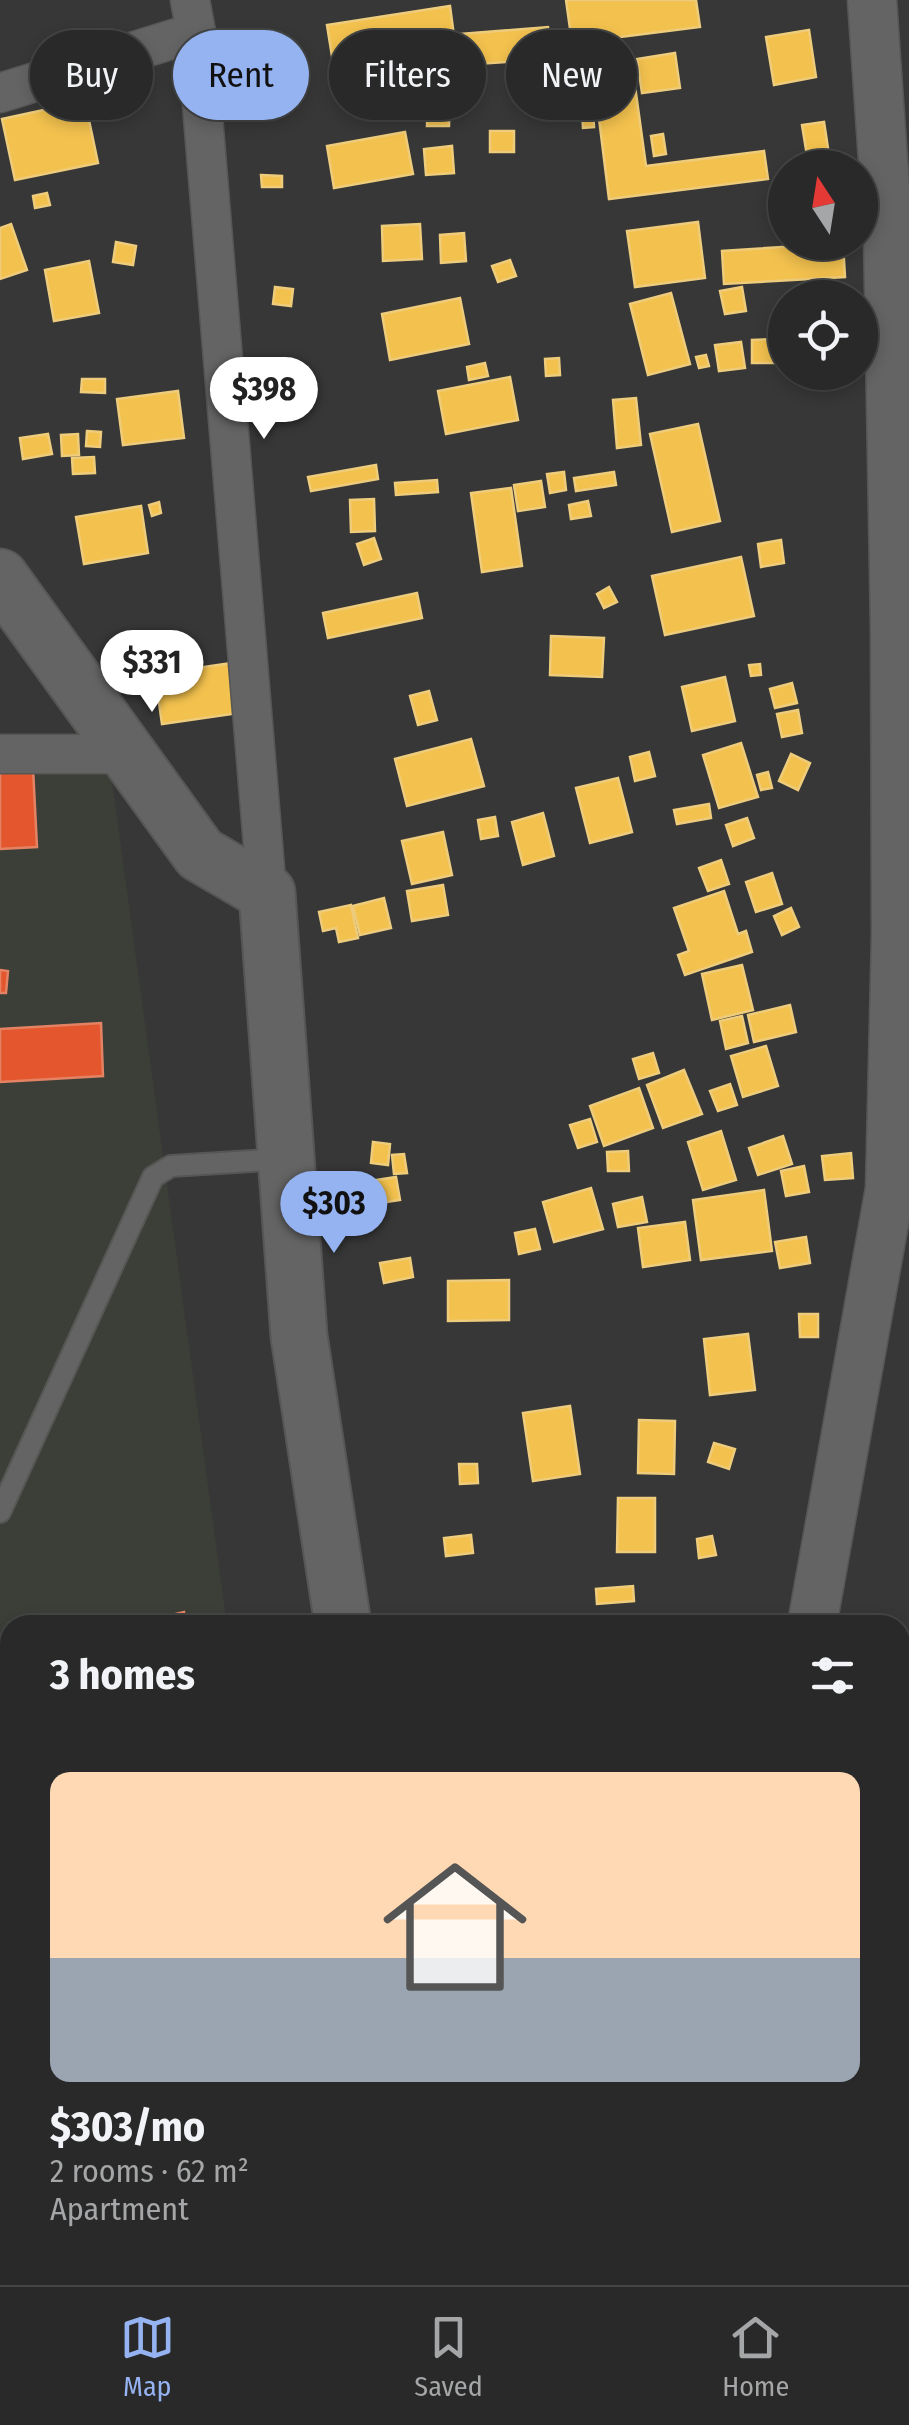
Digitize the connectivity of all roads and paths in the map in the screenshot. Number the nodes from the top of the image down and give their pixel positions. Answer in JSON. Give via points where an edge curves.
{"nodes":[{"id":1,"x":872,"y":0,"type":"edge"},
{"id":2,"x":193,"y":16,"type":"edge"},
{"id":3,"x":0,"y":93,"type":"edge"},
{"id":4,"x":0,"y":577,"type":"edge"},
{"id":5,"x":0,"y":754,"type":"edge"},
{"id":6,"x":128,"y":754,"type":"junction"},
{"id":7,"x":267,"y":893,"type":"junction"},
{"id":8,"x":283,"y":1159,"type":"junction"},
{"id":9,"x":0,"y":1512,"type":"edge"},
{"id":10,"x":342,"y":1615,"type":"edge"},
{"id":11,"x":814,"y":1615,"type":"edge"}],
"edges":[{"from":1,"to":11,"type":"street","via":[[888,233],[894,590],[890,1189]]},
{"from":2,"to":3,"type":"street"},
{"from":2,"to":7,"type":"street"},
{"from":4,"to":6,"type":"main road"},
{"from":5,"to":6,"type":"street"},
{"from":6,"to":7,"type":"main road","via":[[200,854]]},
{"from":7,"to":8,"type":"main road"},
{"from":8,"to":9,"type":"lane","via":[[170,1166],[152,1177]]},
{"from":8,"to":10,"type":"main road","via":[[299,1336]]}]}
